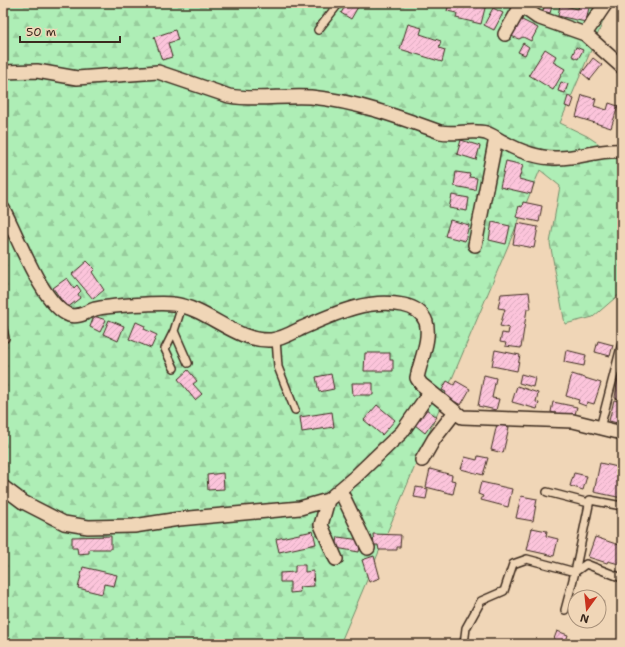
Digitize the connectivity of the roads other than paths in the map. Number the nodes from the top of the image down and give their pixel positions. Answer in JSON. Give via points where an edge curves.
{"nodes":[{"id":1,"x":340,"y":3,"type":"edge"},
{"id":2,"x":606,"y":3,"type":"edge"},
{"id":3,"x":519,"y":4,"type":"edge"},
{"id":4,"x":318,"y":30,"type":"dead end"},
{"id":5,"x":505,"y":34,"type":"dead end"},
{"id":6,"x":585,"y":34,"type":"junction"},
{"id":7,"x":622,"y":67,"type":"edge"},
{"id":8,"x":3,"y":72,"type":"edge"},
{"id":9,"x":496,"y":138,"type":"junction"},
{"id":10,"x":622,"y":151,"type":"edge"},
{"id":11,"x":4,"y":215,"type":"edge"},
{"id":12,"x":475,"y":245,"type":"dead end"},
{"id":13,"x":182,"y":306,"type":"junction"},
{"id":14,"x":3,"y":329,"type":"edge"},
{"id":15,"x":174,"y":331,"type":"junction"},
{"id":16,"x":5,"y":338,"type":"dead end"},
{"id":17,"x":276,"y":340,"type":"junction"},
{"id":18,"x":622,"y":343,"type":"edge"},
{"id":19,"x":188,"y":363,"type":"dead end"},
{"id":20,"x":174,"y":368,"type":"dead end"},
{"id":21,"x":430,"y":392,"type":"junction"},
{"id":22,"x":295,"y":410,"type":"dead end"},
{"id":23,"x":455,"y":412,"type":"junction"},
{"id":24,"x":600,"y":428,"type":"junction"},
{"id":25,"x":622,"y":433,"type":"edge"},
{"id":26,"x":422,"y":460,"type":"dead end"},
{"id":27,"x":3,"y":487,"type":"edge"},
{"id":28,"x":340,"y":490,"type":"junction"},
{"id":29,"x":547,"y":492,"type":"dead end"},
{"id":30,"x":328,"y":500,"type":"junction"},
{"id":31,"x":589,"y":503,"type":"junction"},
{"id":32,"x":622,"y":506,"type":"edge"},
{"id":33,"x":368,"y":548,"type":"dead end"},
{"id":34,"x":336,"y":559,"type":"dead end"},
{"id":35,"x":575,"y":572,"type":"junction"},
{"id":36,"x":622,"y":578,"type":"edge"},
{"id":37,"x":565,"y":610,"type":"dead end"},
{"id":38,"x":464,"y":644,"type":"edge"}],
"edges":[{"from":1,"to":4,"type":"lane"},
{"from":2,"to":6,"type":"street"},
{"from":3,"to":5,"type":"street"},
{"from":3,"to":6,"type":"street","via":[[538,17]]},
{"from":6,"to":7,"type":"street"},
{"from":8,"to":9,"type":"street","via":[[37,71],[77,78],[158,72],[229,96],[310,97],[405,119],[440,132],[479,132]]},
{"from":9,"to":10,"type":"street","via":[[539,157],[578,158],[604,151]]},
{"from":9,"to":12,"type":"street"},
{"from":11,"to":13,"type":"street","via":[[50,300],[70,315],[80,316],[95,309],[173,304]]},
{"from":13,"to":15,"type":"lane"},
{"from":13,"to":17,"type":"street","via":[[254,339]]},
{"from":14,"to":16,"type":"lane"},
{"from":15,"to":19,"type":"lane"},
{"from":15,"to":20,"type":"lane","via":[[164,349]]},
{"from":17,"to":21,"type":"street","via":[[360,306],[388,302],[406,306],[422,314],[426,323],[427,336],[417,378]]},
{"from":17,"to":22,"type":"lane","via":[[278,367]]},
{"from":18,"to":24,"type":"lane"},
{"from":21,"to":23,"type":"street"},
{"from":21,"to":28,"type":"street","via":[[402,432]]},
{"from":23,"to":24,"type":"street","via":[[469,418],[558,420]]},
{"from":23,"to":26,"type":"street","via":[[434,439]]},
{"from":24,"to":25,"type":"street"},
{"from":27,"to":30,"type":"street","via":[[23,502],[64,523],[88,527],[134,526],[179,519],[300,508]]},
{"from":28,"to":30,"type":"street"},
{"from":28,"to":33,"type":"street"},
{"from":29,"to":31,"type":"lane"},
{"from":30,"to":34,"type":"street","via":[[321,525]]},
{"from":31,"to":32,"type":"lane","via":[[590,500]]},
{"from":31,"to":35,"type":"lane"},
{"from":35,"to":36,"type":"lane","via":[[586,564]]},
{"from":35,"to":37,"type":"lane"},
{"from":35,"to":38,"type":"lane","via":[[527,559],[513,564],[504,591],[481,601],[466,628]]}]}
